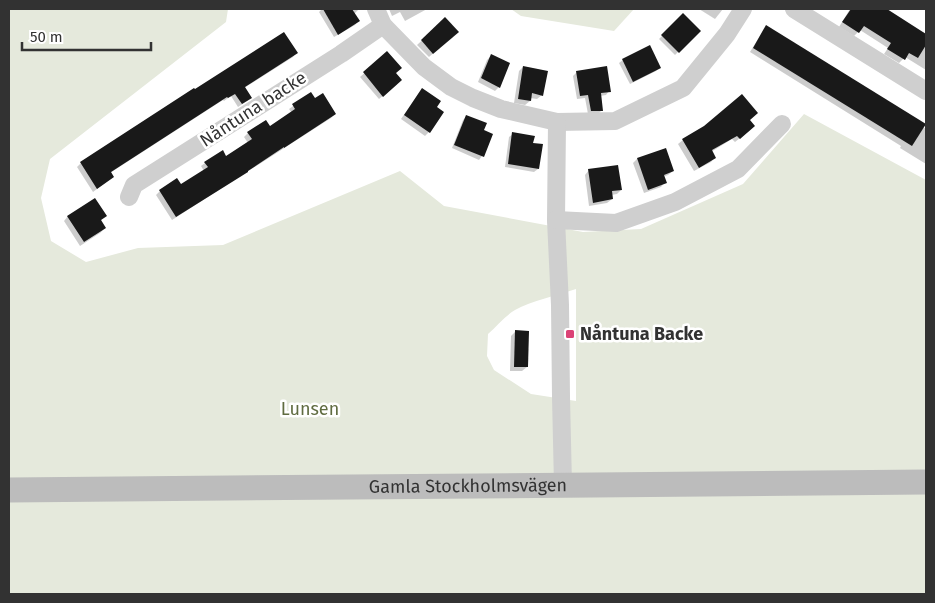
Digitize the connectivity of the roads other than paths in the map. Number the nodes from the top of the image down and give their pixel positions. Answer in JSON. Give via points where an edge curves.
{"nodes":[{"id":1,"x":376,"y":9,"type":"edge"},
{"id":2,"x":743,"y":9,"type":"edge"},
{"id":3,"x":794,"y":9,"type":"edge"},
{"id":4,"x":384,"y":25,"type":"junction"},
{"id":5,"x":926,"y":91,"type":"edge"},
{"id":6,"x":557,"y":122,"type":"junction"},
{"id":7,"x":782,"y":124,"type":"dead end"},
{"id":8,"x":129,"y":197,"type":"dead end"},
{"id":9,"x":556,"y":220,"type":"junction"},
{"id":10,"x":926,"y":482,"type":"edge"},
{"id":11,"x":563,"y":485,"type":"junction"},
{"id":12,"x":9,"y":490,"type":"edge"}],
"edges":[{"from":1,"to":4,"type":"street"},
{"from":2,"to":6,"type":"street","via":[[684,88],[615,121]]},
{"from":3,"to":5,"type":"street"},
{"from":4,"to":6,"type":"street","via":[[424,67],[450,86],[501,109]]},
{"from":4,"to":8,"type":"street","name":"Nåntuna backe","via":[[134,185]]},
{"from":6,"to":9,"type":"street"},
{"from":7,"to":9,"type":"street","via":[[738,169],[675,202],[616,222]]},
{"from":9,"to":11,"type":"street"},
{"from":10,"to":11,"type":"main road","name":"Gamla Stockholmsvägen"},
{"from":11,"to":12,"type":"main road","name":"Gamla Stockholmsvägen"}]}
